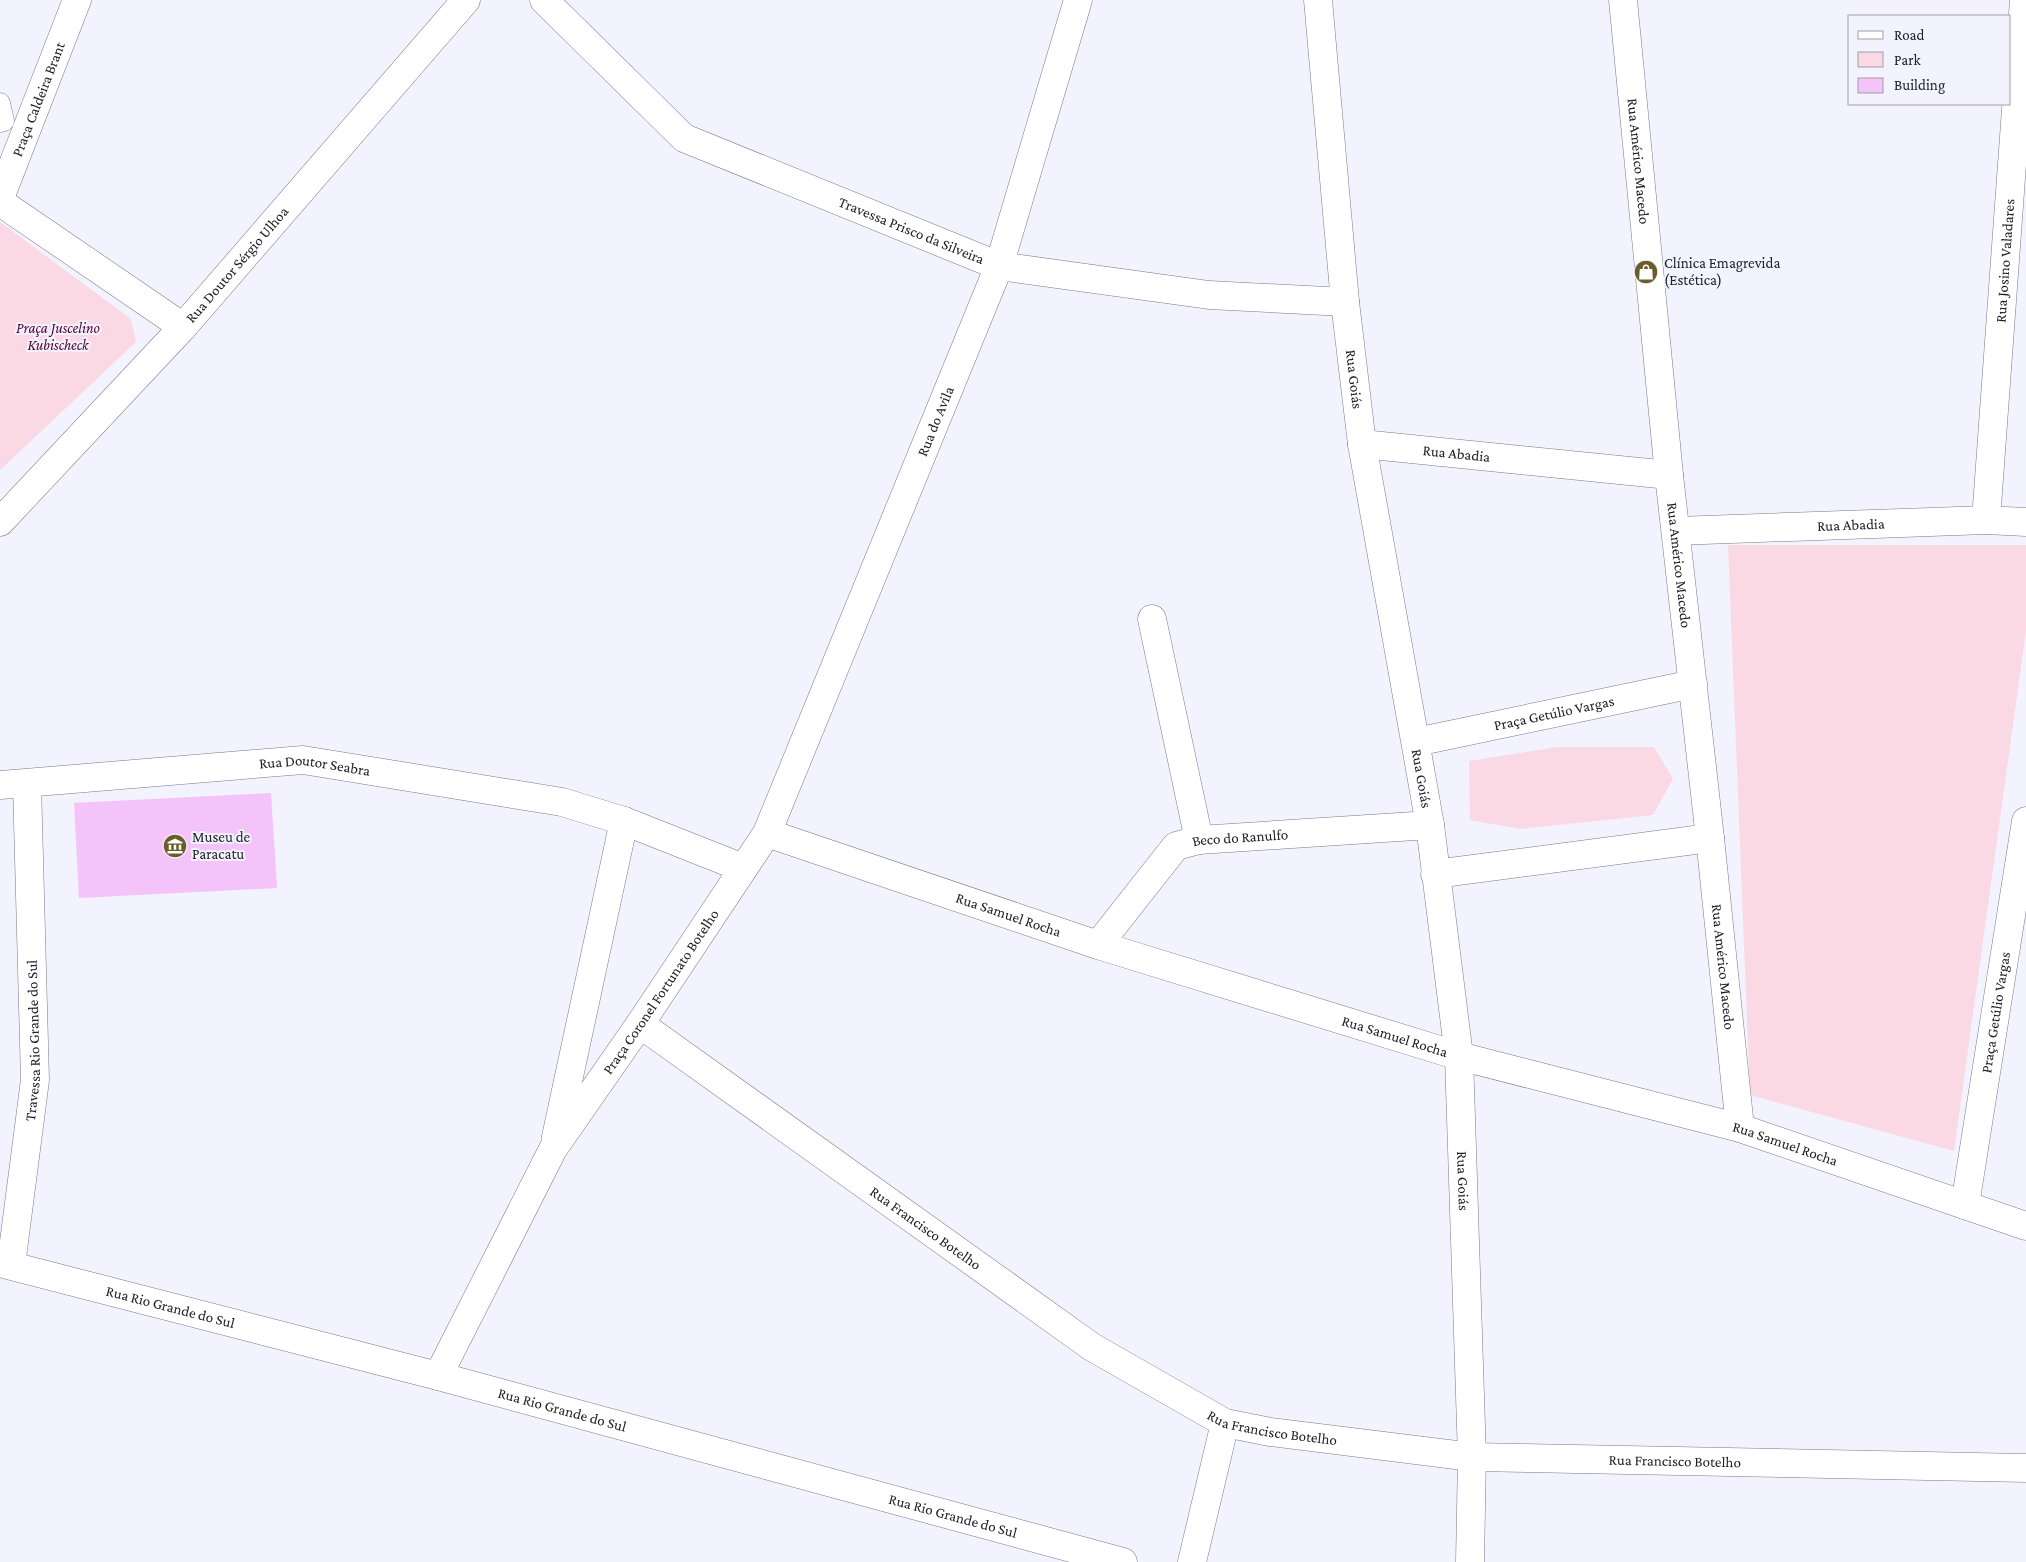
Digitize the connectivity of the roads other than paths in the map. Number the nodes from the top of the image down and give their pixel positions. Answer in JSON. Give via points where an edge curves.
{"nodes":[{"id":1,"x":77,"y":0,"type":"edge"},
{"id":2,"x":466,"y":0,"type":"edge"},
{"id":3,"x":544,"y":0,"type":"edge"},
{"id":4,"x":1078,"y":0,"type":"edge"},
{"id":5,"x":1318,"y":0,"type":"edge"},
{"id":6,"x":1623,"y":0,"type":"edge"},
{"id":7,"x":2024,"y":0,"type":"edge"},
{"id":8,"x":0,"y":103,"type":"edge"},
{"id":9,"x":0,"y":122,"type":"edge"},
{"id":10,"x":0,"y":200,"type":"edge"},
{"id":11,"x":999,"y":266,"type":"junction"},
{"id":12,"x":1345,"y":302,"type":"junction"},
{"id":13,"x":183,"y":327,"type":"junction"},
{"id":14,"x":1362,"y":444,"type":"junction"},
{"id":15,"x":1669,"y":475,"type":"junction"},
{"id":16,"x":1986,"y":520,"type":"junction"},
{"id":17,"x":0,"y":522,"type":"edge"},
{"id":18,"x":2026,"y":522,"type":"edge"},
{"id":19,"x":1676,"y":531,"type":"junction"},
{"id":20,"x":1152,"y":619,"type":"dead end"},
{"id":21,"x":1693,"y":684,"type":"junction"},
{"id":22,"x":1416,"y":742,"type":"junction"},
{"id":23,"x":27,"y":784,"type":"junction"},
{"id":24,"x":0,"y":785,"type":"edge"},
{"id":25,"x":624,"y":820,"type":"junction"},
{"id":26,"x":2026,"y":821,"type":"edge"},
{"id":27,"x":1430,"y":825,"type":"junction"},
{"id":28,"x":767,"y":833,"type":"junction"},
{"id":29,"x":1710,"y":838,"type":"junction"},
{"id":30,"x":1199,"y":840,"type":"junction"},
{"id":31,"x":743,"y":868,"type":"junction"},
{"id":32,"x":1435,"y":874,"type":"junction"},
{"id":33,"x":1098,"y":945,"type":"junction"},
{"id":34,"x":640,"y":1024,"type":"junction"},
{"id":35,"x":1458,"y":1056,"type":"junction"},
{"id":36,"x":1740,"y":1128,"type":"junction"},
{"id":37,"x":553,"y":1149,"type":"junction"},
{"id":38,"x":1965,"y":1205,"type":"junction"},
{"id":39,"x":2026,"y":1226,"type":"edge"},
{"id":40,"x":6,"y":1264,"type":"edge"},
{"id":41,"x":438,"y":1376,"type":"junction"},
{"id":42,"x":1225,"y":1423,"type":"junction"},
{"id":43,"x":1472,"y":1457,"type":"junction"},
{"id":44,"x":2026,"y":1468,"type":"edge"},
{"id":45,"x":1123,"y":1562,"type":"edge"},
{"id":46,"x":1192,"y":1562,"type":"edge"},
{"id":47,"x":1470,"y":1562,"type":"edge"}],
"edges":[{"from":1,"to":10,"type":"street","name":"Praça Caldeira Brant"},
{"from":2,"to":13,"type":"street","name":"Rua Doutor Sérgio Ulhoa"},
{"from":3,"to":11,"type":"street","name":"Travessa Prisco da Silveira","via":[[684,138]]},
{"from":4,"to":11,"type":"street","name":"Rua do Avila"},
{"from":5,"to":12,"type":"street","name":"Rua Goiás"},
{"from":6,"to":15,"type":"street","name":"Rua Américo Macedo"},
{"from":7,"to":16,"type":"street","name":"Rua Josino Valadares"},
{"from":8,"to":9,"type":"lane","name":"Praça Caldeira Brant","via":[[4,121]]},
{"from":10,"to":13,"type":"street"},
{"from":11,"to":12,"type":"street","name":"Travessa Prisco da Silveira","via":[[1209,295]]},
{"from":11,"to":28,"type":"street","name":"Rua do Avila"},
{"from":12,"to":14,"type":"street","name":"Rua Goiás"},
{"from":13,"to":17,"type":"street","name":"Rua Doutor Sérgio Ulhoa"},
{"from":14,"to":15,"type":"street","name":"Rua Abadia"},
{"from":14,"to":22,"type":"street","name":"Rua Goiás"},
{"from":15,"to":19,"type":"street","name":"Rua Américo Macedo"},
{"from":16,"to":18,"type":"street","name":"Rua Abadia"},
{"from":16,"to":19,"type":"street","name":"Rua Abadia"},
{"from":19,"to":21,"type":"street","name":"Rua Américo Macedo"},
{"from":20,"to":30,"type":"street"},
{"from":21,"to":22,"type":"street","name":"Praça Getúlio Vargas"},
{"from":21,"to":29,"type":"street","name":"Rua Américo Macedo"},
{"from":22,"to":27,"type":"street","name":"Rua Goiás"},
{"from":23,"to":24,"type":"street","name":"Rua Doutor Seabra"},
{"from":23,"to":25,"type":"street","name":"Rua Doutor Seabra","via":[[303,760],[562,802]]},
{"from":23,"to":40,"type":"street","name":"Travessa Rio Grande do Sul","via":[[36,1080]]},
{"from":25,"to":31,"type":"street","name":"Rua Doutor Seabra"},
{"from":25,"to":37,"type":"street","name":"Praça Coronel Fortunato Botelho"},
{"from":26,"to":38,"type":"street","name":"Praça Getúlio Vargas"},
{"from":27,"to":30,"type":"street","name":"Beco do Ranulfo"},
{"from":27,"to":32,"type":"street","name":"Rua Goiás"},
{"from":28,"to":31,"type":"street","name":"Praça Coronel Fortunato Botelho"},
{"from":28,"to":33,"type":"street","name":"Rua Samuel Rocha"},
{"from":29,"to":32,"type":"street"},
{"from":29,"to":36,"type":"street","name":"Rua Américo Macedo"},
{"from":30,"to":33,"type":"street","name":"Beco do Ranulfo","via":[[1176,846]]},
{"from":31,"to":34,"type":"street","name":"Praça Coronel Fortunato Botelho"},
{"from":32,"to":35,"type":"street","name":"Rua Goiás"},
{"from":33,"to":35,"type":"street","name":"Rua Samuel Rocha"},
{"from":34,"to":37,"type":"street","name":"Praça Coronel Fortunato Botelho"},
{"from":34,"to":42,"type":"street","name":"Rua Francisco Botelho","via":[[1092,1346]]},
{"from":35,"to":36,"type":"street","name":"Rua Samuel Rocha"},
{"from":35,"to":43,"type":"street","name":"Rua Goiás"},
{"from":36,"to":38,"type":"street","name":"Rua Samuel Rocha"},
{"from":37,"to":41,"type":"street","name":"Praça Coronel Fortunato Botelho"},
{"from":38,"to":39,"type":"street","name":"Rua Samuel Rocha"},
{"from":40,"to":41,"type":"street","name":"Rua Rio Grande do Sul"},
{"from":41,"to":45,"type":"street","name":"Rua Rio Grande do Sul"},
{"from":42,"to":43,"type":"street","name":"Rua Francisco Botelho","via":[[1270,1432]]},
{"from":42,"to":46,"type":"street"},
{"from":43,"to":44,"type":"street","name":"Rua Francisco Botelho"},
{"from":43,"to":47,"type":"street","name":"Rua Goiás"}]}
